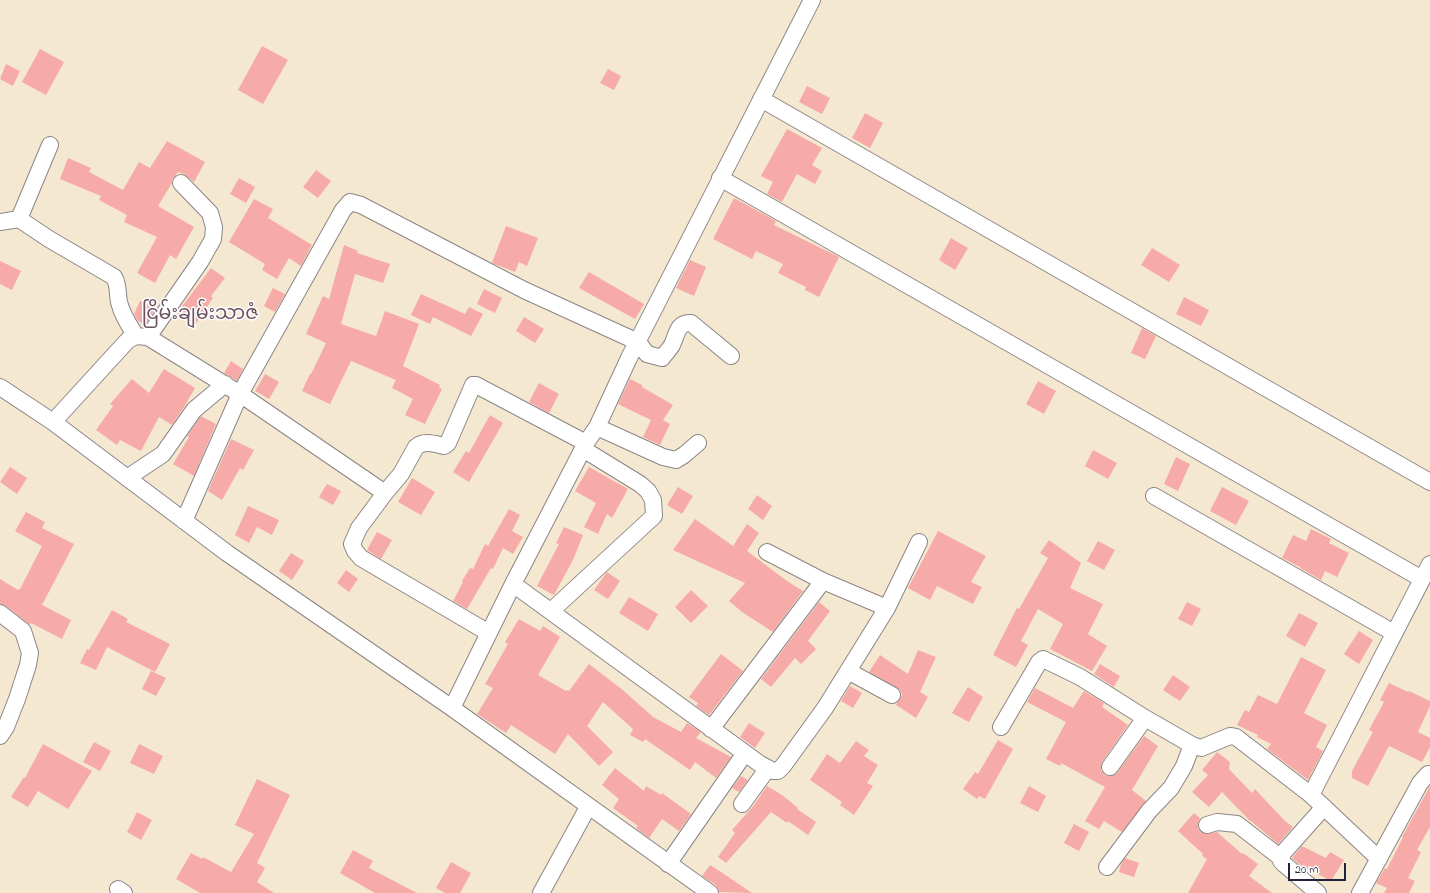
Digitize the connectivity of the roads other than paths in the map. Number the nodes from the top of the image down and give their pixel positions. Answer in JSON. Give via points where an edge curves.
{"nodes":[{"id":1,"x":812,"y":0,"type":"edge"},
{"id":2,"x":760,"y":99,"type":"junction"},
{"id":3,"x":50,"y":145,"type":"dead end"},
{"id":4,"x":720,"y":178,"type":"junction"},
{"id":5,"x":181,"y":184,"type":"dead end"},
{"id":6,"x":19,"y":219,"type":"junction"},
{"id":7,"x":0,"y":222,"type":"edge"},
{"id":8,"x":142,"y":336,"type":"junction"},
{"id":9,"x":638,"y":342,"type":"junction"},
{"id":10,"x":731,"y":356,"type":"dead end"},
{"id":11,"x":225,"y":384,"type":"junction"},
{"id":12,"x":0,"y":387,"type":"edge"},
{"id":13,"x":240,"y":394,"type":"junction"},
{"id":14,"x":53,"y":422,"type":"junction"},
{"id":15,"x":597,"y":427,"type":"junction"},
{"id":16,"x":698,"y":443,"type":"dead end"},
{"id":17,"x":584,"y":446,"type":"junction"},
{"id":18,"x":126,"y":478,"type":"junction"},
{"id":19,"x":1430,"y":482,"type":"edge"},
{"id":20,"x":385,"y":493,"type":"junction"},
{"id":21,"x":1154,"y":496,"type":"dead end"},
{"id":22,"x":184,"y":521,"type":"junction"},
{"id":23,"x":919,"y":542,"type":"dead end"},
{"id":24,"x":767,"y":552,"type":"dead end"},
{"id":25,"x":1430,"y":564,"type":"edge"},
{"id":26,"x":1422,"y":580,"type":"junction"},
{"id":27,"x":823,"y":581,"type":"junction"},
{"id":28,"x":513,"y":584,"type":"junction"},
{"id":29,"x":887,"y":608,"type":"junction"},
{"id":30,"x":551,"y":611,"type":"junction"},
{"id":31,"x":0,"y":613,"type":"edge"},
{"id":32,"x":489,"y":633,"type":"junction"},
{"id":33,"x":1394,"y":633,"type":"junction"},
{"id":34,"x":848,"y":671,"type":"junction"},
{"id":35,"x":892,"y":695,"type":"dead end"},
{"id":36,"x":452,"y":708,"type":"junction"},
{"id":37,"x":1145,"y":718,"type":"junction"},
{"id":38,"x":1001,"y":727,"type":"dead end"},
{"id":39,"x":711,"y":729,"type":"junction"},
{"id":40,"x":0,"y":736,"type":"edge"},
{"id":41,"x":1192,"y":745,"type":"junction"},
{"id":42,"x":745,"y":752,"type":"junction"},
{"id":43,"x":1110,"y":766,"type":"dead end"},
{"id":44,"x":768,"y":768,"type":"junction"},
{"id":45,"x":1430,"y":774,"type":"edge"},
{"id":46,"x":1311,"y":795,"type":"junction"},
{"id":47,"x":742,"y":804,"type":"dead end"},
{"id":48,"x":588,"y":807,"type":"junction"},
{"id":49,"x":1324,"y":807,"type":"junction"},
{"id":50,"x":1207,"y":825,"type":"dead end"},
{"id":51,"x":1281,"y":858,"type":"junction"},
{"id":52,"x":1379,"y":859,"type":"junction"},
{"id":53,"x":668,"y":864,"type":"junction"},
{"id":54,"x":1107,"y":867,"type":"dead end"},
{"id":55,"x":541,"y":893,"type":"edge"},
{"id":56,"x":710,"y":893,"type":"edge"},
{"id":57,"x":1318,"y":893,"type":"edge"},
{"id":58,"x":1360,"y":893,"type":"edge"}],
"edges":[{"from":1,"to":2,"type":"street"},
{"from":2,"to":4,"type":"street"},
{"from":2,"to":19,"type":"street"},
{"from":3,"to":6,"type":"street"},
{"from":4,"to":9,"type":"street"},
{"from":4,"to":26,"type":"street"},
{"from":5,"to":8,"type":"street","via":[[210,213],[214,239],[200,262]]},
{"from":6,"to":7,"type":"street"},
{"from":6,"to":8,"type":"street","via":[[114,277],[125,319]]},
{"from":8,"to":11,"type":"street"},
{"from":8,"to":14,"type":"street","via":[[128,340]]},
{"from":9,"to":10,"type":"street","via":[[647,354],[662,358],[680,326],[686,322],[691,323]]},
{"from":9,"to":13,"type":"street","via":[[524,290],[361,205],[350,202],[343,210]]},
{"from":9,"to":15,"type":"street"},
{"from":11,"to":13,"type":"street"},
{"from":11,"to":18,"type":"street","via":[[194,410],[163,454]]},
{"from":12,"to":14,"type":"street"},
{"from":13,"to":20,"type":"street"},
{"from":13,"to":22,"type":"street"},
{"from":14,"to":18,"type":"street"},
{"from":15,"to":16,"type":"street","via":[[663,457],[676,460]]},
{"from":15,"to":17,"type":"street"},
{"from":17,"to":20,"type":"street","via":[[473,385],[448,443],[444,446],[424,442],[416,447],[401,474]]},
{"from":17,"to":28,"type":"street"},
{"from":17,"to":30,"type":"street","via":[[648,491],[653,500],[654,516]]},
{"from":18,"to":22,"type":"street"},
{"from":20,"to":32,"type":"street","via":[[359,528],[352,544],[355,550],[362,558]]},
{"from":21,"to":33,"type":"street"},
{"from":22,"to":36,"type":"street","via":[[226,553]]},
{"from":23,"to":29,"type":"street"},
{"from":24,"to":27,"type":"street"},
{"from":25,"to":26,"type":"street"},
{"from":26,"to":33,"type":"street"},
{"from":27,"to":29,"type":"street"},
{"from":27,"to":39,"type":"street"},
{"from":28,"to":30,"type":"street"},
{"from":28,"to":32,"type":"street"},
{"from":29,"to":34,"type":"street"},
{"from":30,"to":39,"type":"street"},
{"from":31,"to":40,"type":"street","via":[[23,631],[30,653],[17,699]]},
{"from":32,"to":36,"type":"street"},
{"from":33,"to":46,"type":"street"},
{"from":34,"to":35,"type":"street"},
{"from":34,"to":44,"type":"street","via":[[783,766],[778,771]]},
{"from":36,"to":48,"type":"street"},
{"from":37,"to":38,"type":"street","via":[[1080,677],[1043,659]]},
{"from":37,"to":41,"type":"street"},
{"from":37,"to":43,"type":"street"},
{"from":39,"to":42,"type":"street"},
{"from":41,"to":46,"type":"street","via":[[1201,748],[1230,736],[1236,737]]},
{"from":41,"to":54,"type":"street","via":[[1184,766],[1171,788],[1149,810]]},
{"from":42,"to":44,"type":"street"},
{"from":42,"to":53,"type":"street"},
{"from":44,"to":47,"type":"street"},
{"from":45,"to":52,"type":"street","via":[[1420,783]]},
{"from":46,"to":49,"type":"street"},
{"from":48,"to":53,"type":"street"},
{"from":48,"to":55,"type":"street"},
{"from":49,"to":51,"type":"street"},
{"from":49,"to":52,"type":"street"},
{"from":50,"to":51,"type":"street","via":[[1217,822],[1237,824]]},
{"from":51,"to":57,"type":"street","via":[[1284,864]]},
{"from":52,"to":58,"type":"street"},
{"from":53,"to":56,"type":"street"}]}
